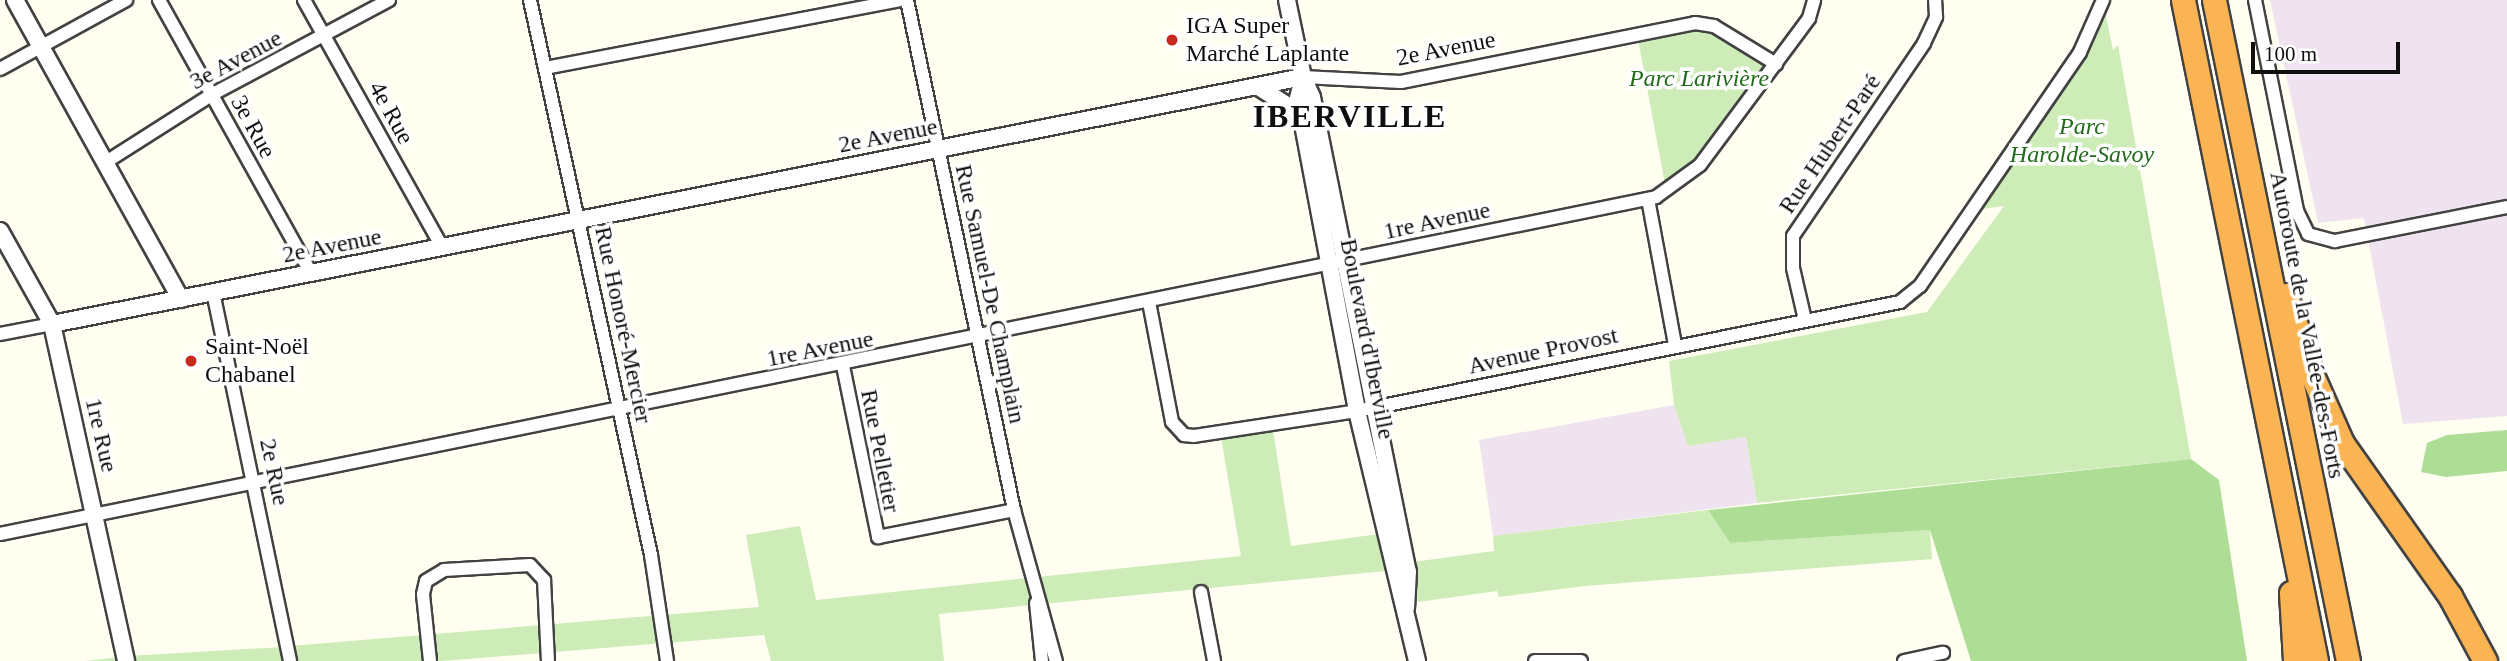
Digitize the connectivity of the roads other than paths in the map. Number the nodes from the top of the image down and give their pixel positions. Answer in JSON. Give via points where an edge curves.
{"nodes":[{"id":1,"x":15,"y":0,"type":"edge"},
{"id":2,"x":126,"y":0,"type":"edge"},
{"id":3,"x":159,"y":0,"type":"edge"},
{"id":4,"x":304,"y":0,"type":"edge"},
{"id":5,"x":389,"y":0,"type":"edge"},
{"id":6,"x":530,"y":0,"type":"edge"},
{"id":7,"x":900,"y":0,"type":"edge"},
{"id":8,"x":907,"y":0,"type":"edge"},
{"id":9,"x":1287,"y":0,"type":"edge"},
{"id":10,"x":1814,"y":0,"type":"edge"},
{"id":11,"x":1935,"y":0,"type":"edge"},
{"id":12,"x":2103,"y":0,"type":"edge"},
{"id":13,"x":2183,"y":0,"type":"edge"},
{"id":14,"x":2214,"y":0,"type":"edge"},
{"id":15,"x":2255,"y":0,"type":"edge"},
{"id":16,"x":324,"y":37,"type":"junction"},
{"id":17,"x":41,"y":47,"type":"junction"},
{"id":18,"x":1776,"y":64,"type":"junction"},
{"id":19,"x":545,"y":68,"type":"junction"},
{"id":20,"x":0,"y":69,"type":"edge"},
{"id":21,"x":1303,"y":77,"type":"junction"},
{"id":22,"x":1258,"y":86,"type":"junction"},
{"id":23,"x":211,"y":95,"type":"junction"},
{"id":24,"x":1304,"y":127,"type":"junction"},
{"id":25,"x":937,"y":149,"type":"junction"},
{"id":26,"x":106,"y":162,"type":"junction"},
{"id":27,"x":1648,"y":199,"type":"junction"},
{"id":28,"x":2507,"y":207,"type":"edge"},
{"id":29,"x":580,"y":220,"type":"junction"},
{"id":30,"x":2259,"y":222,"type":"junction"},
{"id":31,"x":0,"y":230,"type":"edge"},
{"id":32,"x":442,"y":247,"type":"junction"},
{"id":33,"x":1347,"y":261,"type":"junction"},
{"id":34,"x":1330,"y":265,"type":"junction"},
{"id":35,"x":311,"y":273,"type":"junction"},
{"id":36,"x":213,"y":292,"type":"junction"},
{"id":37,"x":181,"y":299,"type":"junction"},
{"id":38,"x":1149,"y":303,"type":"junction"},
{"id":39,"x":1805,"y":320,"type":"junction"},
{"id":40,"x":52,"y":324,"type":"junction"},
{"id":41,"x":0,"y":334,"type":"edge"},
{"id":42,"x":978,"y":338,"type":"junction"},
{"id":43,"x":1675,"y":345,"type":"junction"},
{"id":44,"x":843,"y":366,"type":"junction"},
{"id":45,"x":1375,"y":407,"type":"junction"},
{"id":46,"x":620,"y":410,"type":"junction"},
{"id":47,"x":1357,"y":411,"type":"junction"},
{"id":48,"x":253,"y":484,"type":"junction"},
{"id":49,"x":1014,"y":510,"type":"junction"},
{"id":50,"x":95,"y":514,"type":"junction"},
{"id":51,"x":2290,"y":531,"type":"junction"},
{"id":52,"x":0,"y":534,"type":"edge"},
{"id":53,"x":1201,"y":592,"type":"dead end"},
{"id":54,"x":1036,"y":596,"type":"junction"},
{"id":55,"x":1406,"y":608,"type":"junction"},
{"id":56,"x":1943,"y":653,"type":"dead end"},
{"id":57,"x":430,"y":659,"type":"edge"},
{"id":58,"x":1558,"y":659,"type":"edge"},
{"id":59,"x":126,"y":661,"type":"edge"},
{"id":60,"x":290,"y":661,"type":"edge"},
{"id":61,"x":548,"y":661,"type":"edge"},
{"id":62,"x":667,"y":661,"type":"edge"},
{"id":63,"x":1042,"y":661,"type":"edge"},
{"id":64,"x":1056,"y":661,"type":"edge"},
{"id":65,"x":1214,"y":661,"type":"edge"},
{"id":66,"x":1417,"y":661,"type":"edge"},
{"id":67,"x":1535,"y":661,"type":"edge"},
{"id":68,"x":1581,"y":661,"type":"edge"},
{"id":69,"x":1904,"y":661,"type":"edge"},
{"id":70,"x":2295,"y":661,"type":"edge"},
{"id":71,"x":2316,"y":661,"type":"edge"},
{"id":72,"x":2348,"y":661,"type":"edge"},
{"id":73,"x":2485,"y":661,"type":"edge"}],
"edges":[{"from":1,"to":17,"type":"street"},
{"from":2,"to":17,"type":"street"},
{"from":3,"to":23,"type":"street","name":"3e Rue"},
{"from":4,"to":16,"type":"street","name":"4e Rue"},
{"from":5,"to":16,"type":"street","name":"3e Avenue"},
{"from":6,"to":19,"type":"street","name":"Rue Honoré-Mercier"},
{"from":7,"to":19,"type":"street"},
{"from":8,"to":25,"type":"street","name":"Rue Samuel-De Champlain"},
{"from":9,"to":21,"type":"street","name":"Boulevard d'Iberville"},
{"from":10,"to":18,"type":"street","name":"1re Avenue","via":[[1809,18]]},
{"from":11,"to":39,"type":"street","name":"Rue Hubert-Paré","via":[[1936,17],[1924,43],[1793,236],[1793,268]]},
{"from":12,"to":39,"type":"street","name":"Avenue Provost","via":[[2080,52],[1909,298]]},
{"from":13,"to":51,"type":"highway"},
{"from":14,"to":30,"type":"highway","name":"Autoroute de la Vallée-des-Forts"},
{"from":15,"to":28,"type":"street","via":[[2297,211],[2312,236],[2335,241]]},
{"from":16,"to":23,"type":"street","name":"3e Avenue"},
{"from":16,"to":32,"type":"street","name":"4e Rue"},
{"from":17,"to":20,"type":"street"},
{"from":17,"to":26,"type":"street"},
{"from":18,"to":21,"type":"street","name":"2e Avenue","via":[[1714,26],[1687,23],[1401,82]]},
{"from":18,"to":27,"type":"street","name":"1re Avenue","via":[[1700,165],[1673,188]]},
{"from":19,"to":29,"type":"street","name":"Rue Honoré-Mercier"},
{"from":21,"to":22,"type":"street","name":"2e Avenue"},
{"from":21,"to":24,"type":"street","name":"Boulevard d'Iberville","via":[[1298,97]]},
{"from":21,"to":33,"type":"street","name":"Boulevard d'Iberville","via":[[1312,97]]},
{"from":22,"to":24,"type":"street","via":[[1296,111]]},
{"from":22,"to":25,"type":"street","name":"2e Avenue"},
{"from":23,"to":26,"type":"street","name":"3e Avenue"},
{"from":23,"to":35,"type":"street","name":"3e Rue"},
{"from":24,"to":34,"type":"street","name":"Boulevard d'Iberville"},
{"from":25,"to":29,"type":"street","name":"2e Avenue"},
{"from":25,"to":42,"type":"street","name":"Rue Samuel-De Champlain"},
{"from":26,"to":37,"type":"street"},
{"from":27,"to":33,"type":"street","name":"1re Avenue"},
{"from":27,"to":43,"type":"street"},
{"from":29,"to":32,"type":"street","name":"2e Avenue"},
{"from":29,"to":46,"type":"street","name":"Rue Honoré-Mercier"},
{"from":30,"to":72,"type":"highway","name":"Autoroute de la Vallée-des-Forts"},
{"from":30,"to":73,"type":"highway","via":[[2312,375],[2342,443],[2450,596]]},
{"from":31,"to":40,"type":"street","name":"1re Rue"},
{"from":32,"to":35,"type":"street","name":"2e Avenue"},
{"from":33,"to":34,"type":"street","name":"1re Avenue"},
{"from":33,"to":45,"type":"street","name":"Boulevard d'Iberville"},
{"from":34,"to":38,"type":"street","name":"1re Avenue"},
{"from":34,"to":47,"type":"street","name":"Boulevard d'Iberville"},
{"from":35,"to":36,"type":"street","name":"2e Avenue"},
{"from":36,"to":37,"type":"street","name":"2e Avenue"},
{"from":36,"to":48,"type":"street","name":"2e Rue"},
{"from":37,"to":40,"type":"street","name":"2e Avenue"},
{"from":38,"to":42,"type":"street","name":"1re Avenue"},
{"from":38,"to":47,"type":"street","name":"Avenue Provost","via":[[1172,422],[1184,435]]},
{"from":39,"to":43,"type":"street","name":"Avenue Provost"},
{"from":40,"to":41,"type":"street","name":"2e Avenue"},
{"from":40,"to":50,"type":"street","name":"1re Rue"},
{"from":42,"to":44,"type":"street","name":"1re Avenue"},
{"from":42,"to":49,"type":"street","name":"Rue Samuel-De Champlain"},
{"from":43,"to":45,"type":"street","name":"Avenue Provost"},
{"from":44,"to":46,"type":"street","name":"1re Avenue"},
{"from":44,"to":49,"type":"street","name":"Rue Pelletier","via":[[875,534],[883,540]]},
{"from":45,"to":47,"type":"street","name":"Avenue Provost"},
{"from":45,"to":55,"type":"street","name":"Boulevard d'Iberville","via":[[1408,571]]},
{"from":46,"to":48,"type":"street","name":"1re Avenue"},
{"from":46,"to":62,"type":"street","name":"Rue Honoré-Mercier"},
{"from":47,"to":55,"type":"street","name":"Boulevard d'Iberville","via":[[1392,568]]},
{"from":48,"to":50,"type":"street","name":"1re Avenue"},
{"from":48,"to":60,"type":"street","name":"2e Rue"},
{"from":49,"to":54,"type":"street","name":"Rue Samuel-De Champlain"},
{"from":50,"to":52,"type":"street","name":"1re Avenue"},
{"from":50,"to":59,"type":"street","name":"1re Rue"},
{"from":51,"to":70,"type":"highway"},
{"from":51,"to":71,"type":"highway"},
{"from":53,"to":65,"type":"street"},
{"from":54,"to":63,"type":"street","name":"Rue Samuel-De Champlain"},
{"from":54,"to":64,"type":"street","name":"Rue Samuel-De Champlain"},
{"from":55,"to":66,"type":"street","name":"Boulevard d'Iberville"},
{"from":56,"to":69,"type":"street"},
{"from":57,"to":61,"type":"street","via":[[423,594],[426,581],[444,570],[530,565],[544,580]]},
{"from":58,"to":67,"type":"street"},
{"from":58,"to":68,"type":"street"}]}
